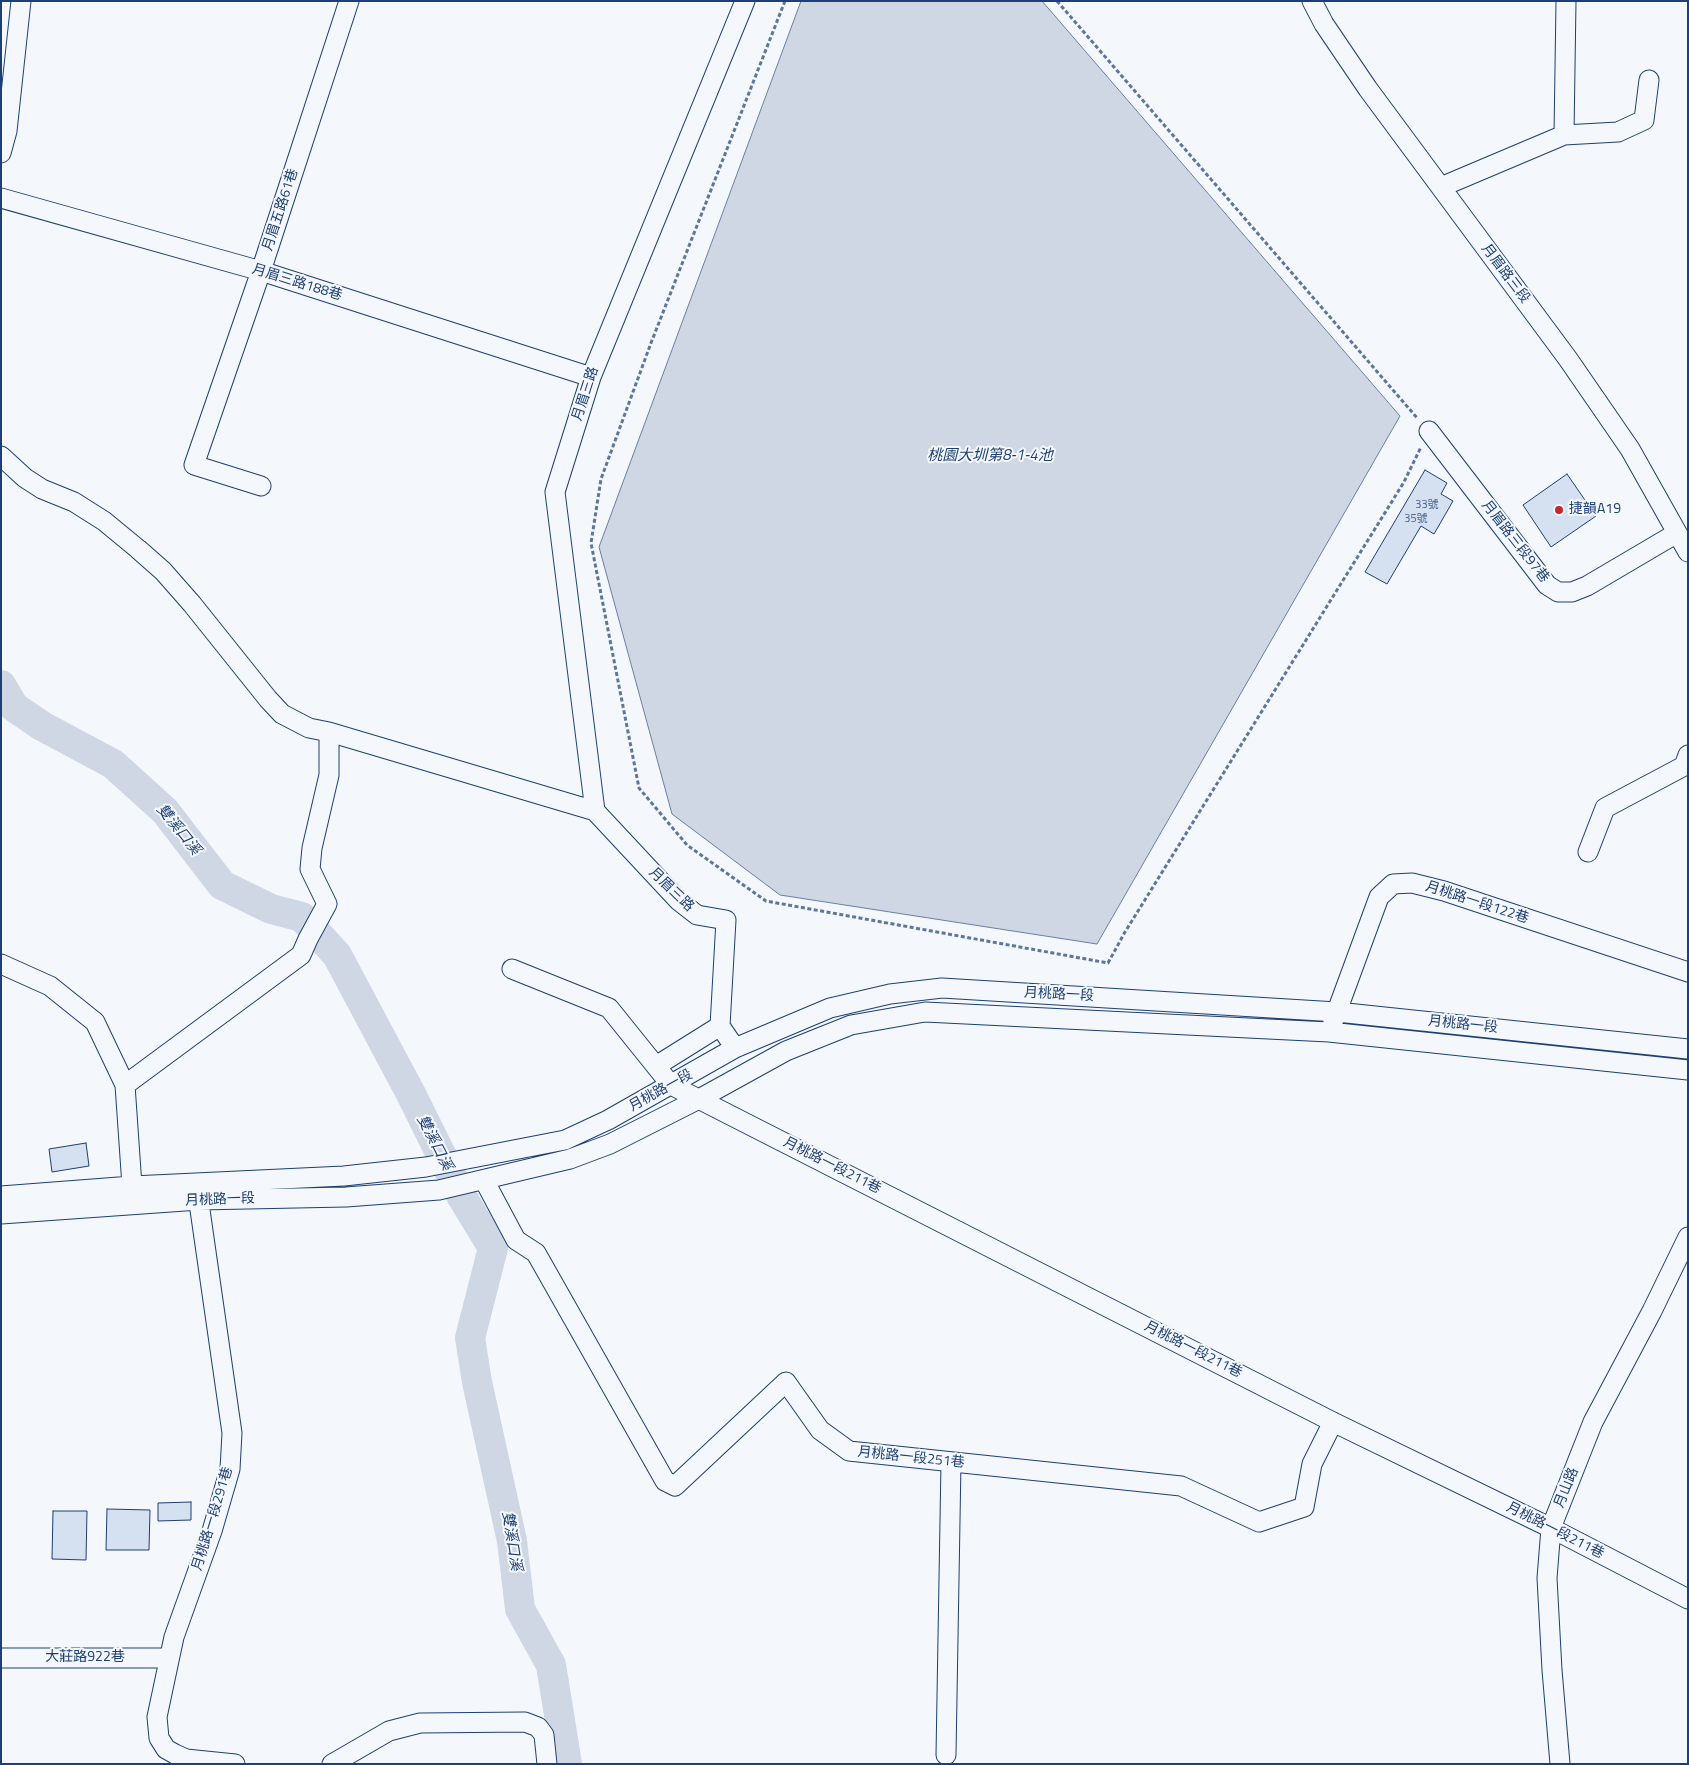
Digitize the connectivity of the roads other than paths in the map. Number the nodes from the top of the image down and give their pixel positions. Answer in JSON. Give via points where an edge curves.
{"nodes":[{"id":1,"x":21,"y":1,"type":"edge"},
{"id":2,"x":349,"y":1,"type":"edge"},
{"id":3,"x":745,"y":1,"type":"edge"},
{"id":4,"x":1312,"y":1,"type":"edge"},
{"id":5,"x":1566,"y":1,"type":"edge"},
{"id":6,"x":1649,"y":80,"type":"dead end"},
{"id":7,"x":1564,"y":135,"type":"junction"},
{"id":8,"x":1,"y":153,"type":"edge"},
{"id":9,"x":1441,"y":187,"type":"junction"},
{"id":10,"x":1,"y":198,"type":"edge"},
{"id":11,"x":261,"y":272,"type":"junction"},
{"id":12,"x":591,"y":377,"type":"junction"},
{"id":13,"x":1429,"y":431,"type":"road end"},
{"id":14,"x":1,"y":456,"type":"edge"},
{"id":15,"x":261,"y":486,"type":"dead end"},
{"id":16,"x":1677,"y":533,"type":"junction"},
{"id":17,"x":1688,"y":552,"type":"edge"},
{"id":18,"x":329,"y":732,"type":"junction"},
{"id":19,"x":1688,"y":755,"type":"edge"},
{"id":20,"x":595,"y":811,"type":"junction"},
{"id":21,"x":1588,"y":852,"type":"dead end"},
{"id":22,"x":1,"y":964,"type":"edge"},
{"id":23,"x":512,"y":969,"type":"dead end"},
{"id":24,"x":1688,"y":972,"type":"edge"},
{"id":25,"x":1337,"y":1012,"type":"junction"},
{"id":26,"x":720,"y":1026,"type":"junction"},
{"id":27,"x":1329,"y":1032,"type":"junction"},
{"id":28,"x":735,"y":1048,"type":"junction"},
{"id":29,"x":1688,"y":1049,"type":"edge"},
{"id":30,"x":656,"y":1066,"type":"junction"},
{"id":31,"x":1688,"y":1070,"type":"edge"},
{"id":32,"x":125,"y":1085,"type":"junction"},
{"id":33,"x":671,"y":1085,"type":"junction"},
{"id":34,"x":699,"y":1099,"type":"junction"},
{"id":35,"x":479,"y":1181,"type":"junction"},
{"id":36,"x":132,"y":1186,"type":"junction"},
{"id":37,"x":198,"y":1192,"type":"junction"},
{"id":38,"x":1,"y":1196,"type":"edge"},
{"id":39,"x":1,"y":1214,"type":"edge"},
{"id":40,"x":1688,"y":1237,"type":"edge"},
{"id":41,"x":1333,"y":1422,"type":"junction"},
{"id":42,"x":951,"y":1462,"type":"junction"},
{"id":43,"x":1551,"y":1528,"type":"junction"},
{"id":44,"x":1688,"y":1599,"type":"edge"},
{"id":45,"x":1,"y":1658,"type":"edge"},
{"id":46,"x":170,"y":1658,"type":"junction"},
{"id":47,"x":947,"y":1761,"type":"edge"},
{"id":48,"x":235,"y":1764,"type":"edge"},
{"id":49,"x":332,"y":1764,"type":"edge"},
{"id":50,"x":547,"y":1764,"type":"edge"},
{"id":51,"x":1560,"y":1764,"type":"edge"}],
"edges":[{"from":1,"to":8,"type":"street","via":[[7,130]]},
{"from":2,"to":11,"type":"street","name":"月眉五路61巷"},
{"from":3,"to":12,"type":"street","name":"月眉三路"},
{"from":4,"to":9,"type":"street","name":"月眉路三段","via":[[1368,89]]},
{"from":5,"to":7,"type":"street"},
{"from":6,"to":7,"type":"street","via":[[1644,120],[1618,132]]},
{"from":7,"to":9,"type":"street"},
{"from":9,"to":16,"type":"street","name":"月眉路三段","via":[[1630,449]]},
{"from":10,"to":11,"type":"street","name":"月眉三路188巷"},
{"from":11,"to":12,"type":"street","name":"月眉三路188巷"},
{"from":11,"to":15,"type":"street","name":"月眉五路61巷","via":[[194,465]]},
{"from":12,"to":20,"type":"street","name":"月眉三路","via":[[555,492]]},
{"from":13,"to":16,"type":"street","name":"月眉路三段97巷","via":[[1547,585],[1558,592],[1572,592],[1587,586]]},
{"from":14,"to":18,"type":"street","via":[[36,486],[74,502],[138,549],[186,597],[282,714],[308,728]]},
{"from":16,"to":17,"type":"street","name":"月眉路三段"},
{"from":18,"to":20,"type":"street"},
{"from":18,"to":32,"type":"street","via":[[329,775],[310,869],[327,904],[301,955]]},
{"from":19,"to":21,"type":"street","via":[[1684,766],[1605,808]]},
{"from":20,"to":26,"type":"street","name":"月眉三路","via":[[679,901],[697,915],[726,920]]},
{"from":22,"to":32,"type":"street","via":[[50,986],[95,1022]]},
{"from":23,"to":30,"type":"street","via":[[609,1008]]},
{"from":24,"to":25,"type":"street","name":"月桃路一段122巷","via":[[1444,891],[1412,883],[1393,884],[1379,897]]},
{"from":25,"to":27,"type":"street","name":"月桃路一段122巷"},
{"from":25,"to":28,"type":"street","name":"月桃路一段","via":[[942,988],[890,994],[830,1008]]},
{"from":25,"to":29,"type":"street","name":"月桃路一段"},
{"from":26,"to":28,"type":"street"},
{"from":26,"to":30,"type":"street"},
{"from":27,"to":31,"type":"street","name":"月桃路一段"},
{"from":27,"to":34,"type":"street","name":"月桃路一段","via":[[925,1012],[850,1025],[786,1051]]},
{"from":28,"to":33,"type":"street","name":"月桃路一段"},
{"from":30,"to":33,"type":"street"},
{"from":32,"to":36,"type":"street"},
{"from":33,"to":34,"type":"street","name":"月桃路一段211巷"},
{"from":33,"to":37,"type":"street","name":"月桃路一段","via":[[565,1140],[426,1167]]},
{"from":34,"to":35,"type":"street","name":"月桃路一段","via":[[610,1144],[570,1159]]},
{"from":34,"to":41,"type":"street","name":"月桃路一段211巷"},
{"from":35,"to":37,"type":"street","name":"月桃路一段","via":[[439,1190],[346,1197]]},
{"from":35,"to":42,"type":"street","name":"月桃路一段251巷","via":[[516,1240],[536,1252],[665,1481],[675,1486],[786,1382],[820,1430],[849,1451]]},
{"from":36,"to":37,"type":"street","name":"月桃路一段"},
{"from":36,"to":38,"type":"street","name":"月桃路一段"},
{"from":37,"to":39,"type":"street","name":"月桃路一段"},
{"from":37,"to":46,"type":"street","name":"月桃路一段291巷","via":[[232,1433],[230,1469],[212,1531],[174,1636]]},
{"from":40,"to":43,"type":"street","name":"月山路","via":[[1593,1422]]},
{"from":41,"to":42,"type":"street","name":"月桃路一段251巷","via":[[1312,1464],[1304,1507],[1259,1522],[1181,1486]]},
{"from":41,"to":43,"type":"street","name":"月桃路一段211巷"},
{"from":42,"to":47,"type":"street"},
{"from":43,"to":44,"type":"street","name":"月桃路一段211巷"},
{"from":43,"to":51,"type":"street","name":"月山路","via":[[1547,1578]]},
{"from":45,"to":46,"type":"street","name":"大莊路922巷"},
{"from":46,"to":48,"type":"street","name":"月桃路一段291巷","via":[[157,1716],[159,1738],[166,1749],[186,1759]]},
{"from":49,"to":50,"type":"street","via":[[389,1731],[420,1723],[526,1722],[544,1735]]}]}
